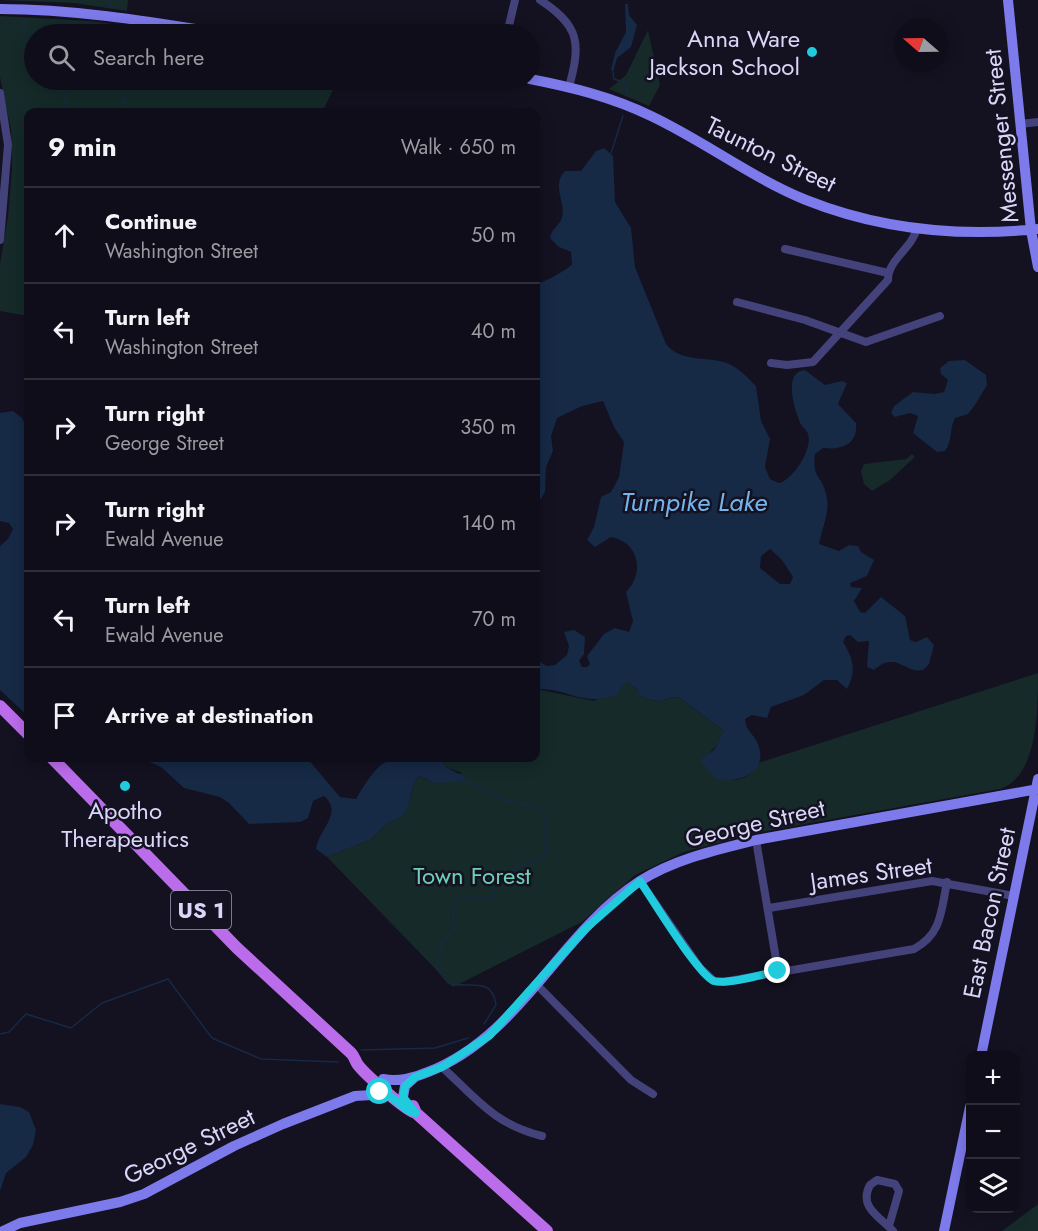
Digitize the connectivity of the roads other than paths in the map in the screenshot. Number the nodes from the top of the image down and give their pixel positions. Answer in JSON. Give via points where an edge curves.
{"nodes":[{"id":1,"x":515,"y":0,"type":"edge"},
{"id":2,"x":540,"y":0,"type":"edge"},
{"id":3,"x":1008,"y":0,"type":"edge"},
{"id":4,"x":0,"y":9,"type":"edge"},
{"id":5,"x":161,"y":24,"type":"edge"},
{"id":6,"x":509,"y":24,"type":"edge"},
{"id":7,"x":540,"y":81,"type":"edge"},
{"id":8,"x":569,"y":87,"type":"junction"},
{"id":9,"x":0,"y":93,"type":"edge"},
{"id":10,"x":1038,"y":123,"type":"edge"},
{"id":11,"x":1020,"y":124,"type":"junction"},
{"id":12,"x":917,"y":228,"type":"junction"},
{"id":13,"x":1035,"y":229,"type":"edge"},
{"id":14,"x":0,"y":240,"type":"edge"},
{"id":15,"x":785,"y":249,"type":"dead end"},
{"id":16,"x":1038,"y":267,"type":"edge"},
{"id":17,"x":888,"y":273,"type":"junction"},
{"id":18,"x":737,"y":302,"type":"dead end"},
{"id":19,"x":940,"y":316,"type":"dead end"},
{"id":20,"x":840,"y":333,"type":"junction"},
{"id":21,"x":771,"y":363,"type":"dead end"},
{"id":22,"x":0,"y":706,"type":"edge"},
{"id":23,"x":24,"y":730,"type":"edge"},
{"id":24,"x":56,"y":762,"type":"edge"},
{"id":25,"x":1037,"y":786,"type":"edge"},
{"id":26,"x":756,"y":840,"type":"junction"},
{"id":27,"x":640,"y":881,"type":"junction"},
{"id":28,"x":947,"y":882,"type":"junction"},
{"id":29,"x":1014,"y":896,"type":"junction"},
{"id":30,"x":769,"y":908,"type":"junction"},
{"id":31,"x":778,"y":971,"type":"junction"},
{"id":32,"x":537,"y":985,"type":"junction"},
{"id":33,"x":982,"y":1051,"type":"edge"},
{"id":34,"x":355,"y":1058,"type":"junction"},
{"id":35,"x":442,"y":1067,"type":"junction"},
{"id":36,"x":368,"y":1074,"type":"junction"},
{"id":37,"x":415,"y":1077,"type":"junction"},
{"id":38,"x":383,"y":1079,"type":"junction"},
{"id":39,"x":390,"y":1094,"type":"junction"},
{"id":40,"x":653,"y":1094,"type":"dead end"},
{"id":41,"x":356,"y":1096,"type":"junction"},
{"id":42,"x":403,"y":1097,"type":"junction"},
{"id":43,"x":416,"y":1113,"type":"junction"},
{"id":44,"x":966,"y":1126,"type":"edge"},
{"id":45,"x":542,"y":1136,"type":"dead end"},
{"id":46,"x":891,"y":1229,"type":"edge"},
{"id":47,"x":3,"y":1231,"type":"edge"},
{"id":48,"x":547,"y":1231,"type":"edge"},
{"id":49,"x":944,"y":1231,"type":"edge"}],
"edges":[{"from":1,"to":6,"type":"street"},
{"from":2,"to":8,"type":"street","via":[[573,29],[576,40]]},
{"from":3,"to":11,"type":"main road","name":"Messenger Street"},
{"from":4,"to":5,"type":"main road","via":[[56,11]]},
{"from":7,"to":8,"type":"main road","name":"Taunton Street"},
{"from":8,"to":12,"type":"main road","name":"Taunton Street","via":[[652,116],[805,200],[860,218]]},
{"from":9,"to":14,"type":"street","via":[[8,157]]},
{"from":10,"to":11,"type":"street"},
{"from":11,"to":13,"type":"main road","name":"Messenger Street"},
{"from":12,"to":13,"type":"main road","name":"Taunton Street","via":[[976,233]]},
{"from":12,"to":17,"type":"street","via":[[914,240]]},
{"from":13,"to":16,"type":"main road","name":"Messenger Street"},
{"from":15,"to":17,"type":"street"},
{"from":17,"to":20,"type":"street","via":[[888,280]]},
{"from":18,"to":20,"type":"street"},
{"from":19,"to":20,"type":"street","via":[[866,342]]},
{"from":20,"to":21,"type":"street","via":[[813,362]]},
{"from":22,"to":23,"type":"main road"},
{"from":24,"to":34,"type":"main road","number":"US 1","via":[[237,948]]},
{"from":25,"to":26,"type":"main road","name":"George Street"},
{"from":25,"to":29,"type":"main road","name":"East Bacon Street"},
{"from":26,"to":27,"type":"main road","name":"George Street","via":[[687,859]]},
{"from":26,"to":30,"type":"street"},
{"from":27,"to":31,"type":"street","via":[[700,968],[714,981]]},
{"from":27,"to":32,"type":"main road","name":"George Street","via":[[585,929]]},
{"from":28,"to":29,"type":"street","name":"James Street"},
{"from":28,"to":30,"type":"street","name":"James Street","via":[[919,882]]},
{"from":28,"to":31,"type":"street","via":[[934,933],[929,941],[914,949]]},
{"from":29,"to":33,"type":"main road","name":"East Bacon Street"},
{"from":30,"to":31,"type":"street"},
{"from":32,"to":35,"type":"main road","name":"George Street","via":[[489,1036]]},
{"from":32,"to":40,"type":"street","via":[[631,1080]]},
{"from":34,"to":36,"type":"main road","number":"US 1"},
{"from":34,"to":38,"type":"main road","number":"US 1","via":[[362,1059]]},
{"from":35,"to":37,"type":"main road","name":"George Street"},
{"from":35,"to":45,"type":"street","via":[[496,1118],[516,1130]]},
{"from":36,"to":39,"type":"main road","number":"US 1"},
{"from":36,"to":41,"type":"main road"},
{"from":37,"to":38,"type":"main road","name":"George Street"},
{"from":37,"to":42,"type":"main road","via":[[405,1086]]},
{"from":38,"to":42,"type":"main road","number":"US 1"},
{"from":39,"to":41,"type":"main road","name":"George Street"},
{"from":39,"to":43,"type":"main road","number":"US 1"},
{"from":41,"to":47,"type":"main road","name":"George Street","via":[[260,1134],[144,1194],[20,1223]]},
{"from":42,"to":43,"type":"main road","number":"US 1"},
{"from":43,"to":48,"type":"main road","number":"US 1"},
{"from":44,"to":49,"type":"main road"},
{"from":46,"to":46,"type":"street","via":[[866,1201],[870,1185],[878,1180],[895,1185],[899,1191]]}]}
